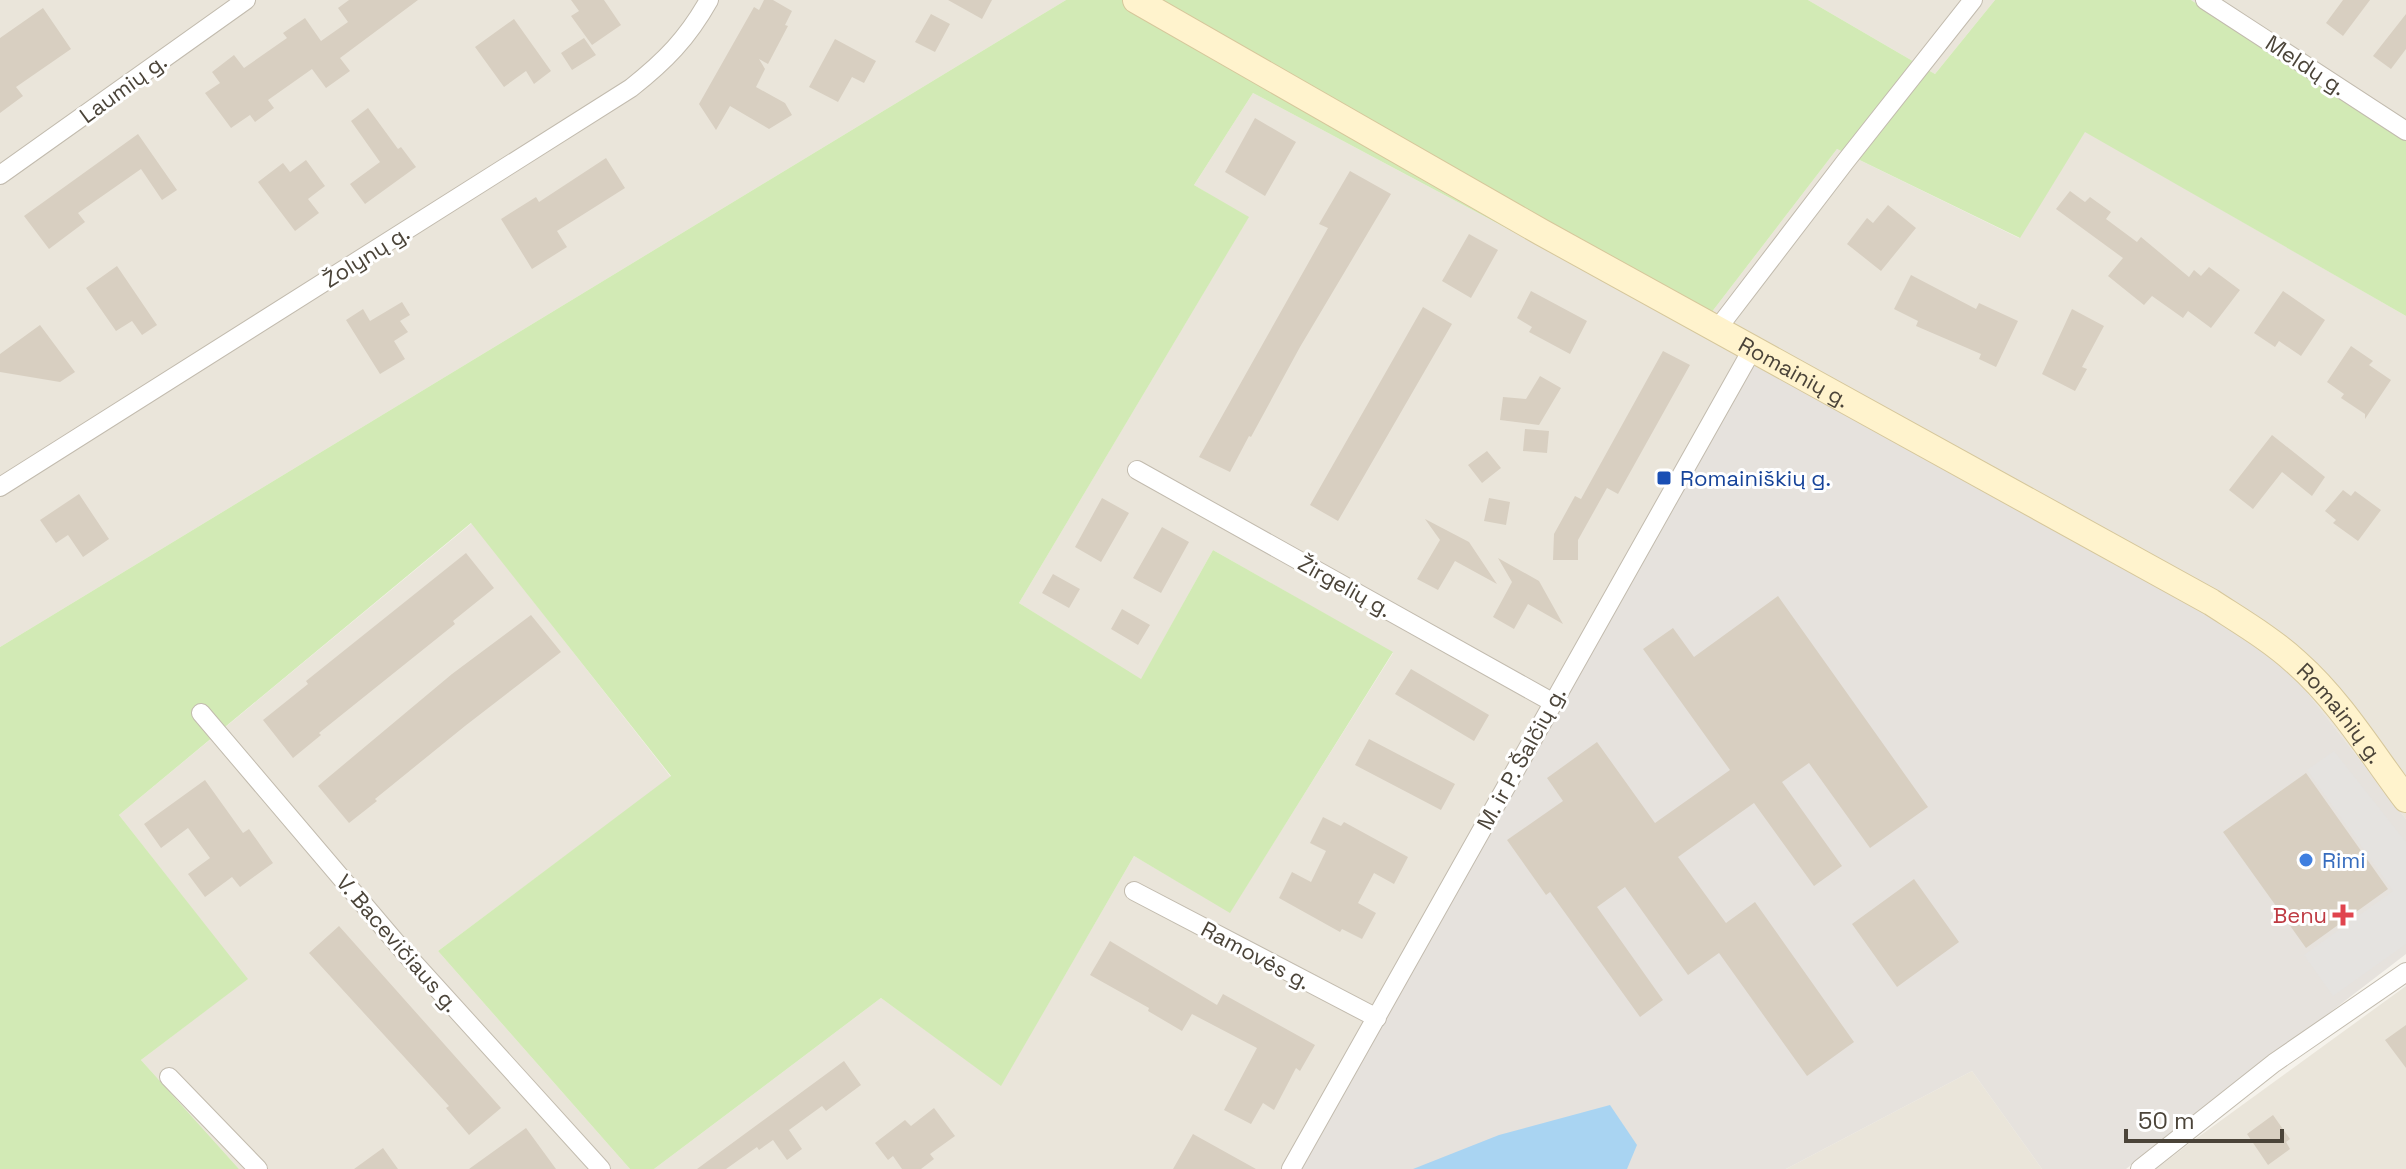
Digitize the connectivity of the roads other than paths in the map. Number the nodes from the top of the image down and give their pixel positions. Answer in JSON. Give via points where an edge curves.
{"nodes":[{"id":1,"x":246,"y":0,"type":"edge"},
{"id":2,"x":709,"y":0,"type":"edge"},
{"id":3,"x":1136,"y":0,"type":"edge"},
{"id":4,"x":1973,"y":0,"type":"edge"},
{"id":5,"x":2205,"y":0,"type":"edge"},
{"id":6,"x":2406,"y":131,"type":"edge"},
{"id":7,"x":0,"y":175,"type":"edge"},
{"id":8,"x":1718,"y":328,"type":"junction"},
{"id":9,"x":1753,"y":348,"type":"junction"},
{"id":10,"x":1137,"y":470,"type":"dead end"},
{"id":11,"x":0,"y":487,"type":"edge"},
{"id":12,"x":1552,"y":702,"type":"junction"},
{"id":13,"x":201,"y":713,"type":"dead end"},
{"id":14,"x":2406,"y":799,"type":"edge"},
{"id":15,"x":1134,"y":891,"type":"dead end"},
{"id":16,"x":2406,"y":972,"type":"edge"},
{"id":17,"x":1377,"y":1018,"type":"junction"},
{"id":18,"x":169,"y":1077,"type":"dead end"},
{"id":19,"x":258,"y":1169,"type":"edge"},
{"id":20,"x":601,"y":1169,"type":"edge"},
{"id":21,"x":1291,"y":1169,"type":"edge"},
{"id":22,"x":2140,"y":1169,"type":"edge"}],
"edges":[{"from":1,"to":7,"type":"street","name":"Laumių g."},
{"from":2,"to":11,"type":"street","name":"Žolynų g.","via":[[666,60],[631,88]]},
{"from":3,"to":8,"type":"main road","name":"Romainių g."},
{"from":4,"to":8,"type":"street"},
{"from":5,"to":6,"type":"street","name":"Meldų g."},
{"from":8,"to":9,"type":"main road","name":"Romainių g."},
{"from":9,"to":12,"type":"street","name":"M. ir P. Šalčių g."},
{"from":9,"to":14,"type":"main road","name":"Romainių g.","via":[[2265,637],[2300,665],[2341,711]]},
{"from":10,"to":12,"type":"street","name":"Žirgelių g."},
{"from":12,"to":17,"type":"street","name":"M. ir P. Šalčių g."},
{"from":13,"to":20,"type":"street","name":"V. Bacevičiaus g.","via":[[405,953]]},
{"from":15,"to":17,"type":"street","name":"Ramovės g."},
{"from":16,"to":22,"type":"street","via":[[2274,1063]]},
{"from":17,"to":21,"type":"street","name":"M. ir P. Šalčių g."},
{"from":18,"to":19,"type":"street"}]}
